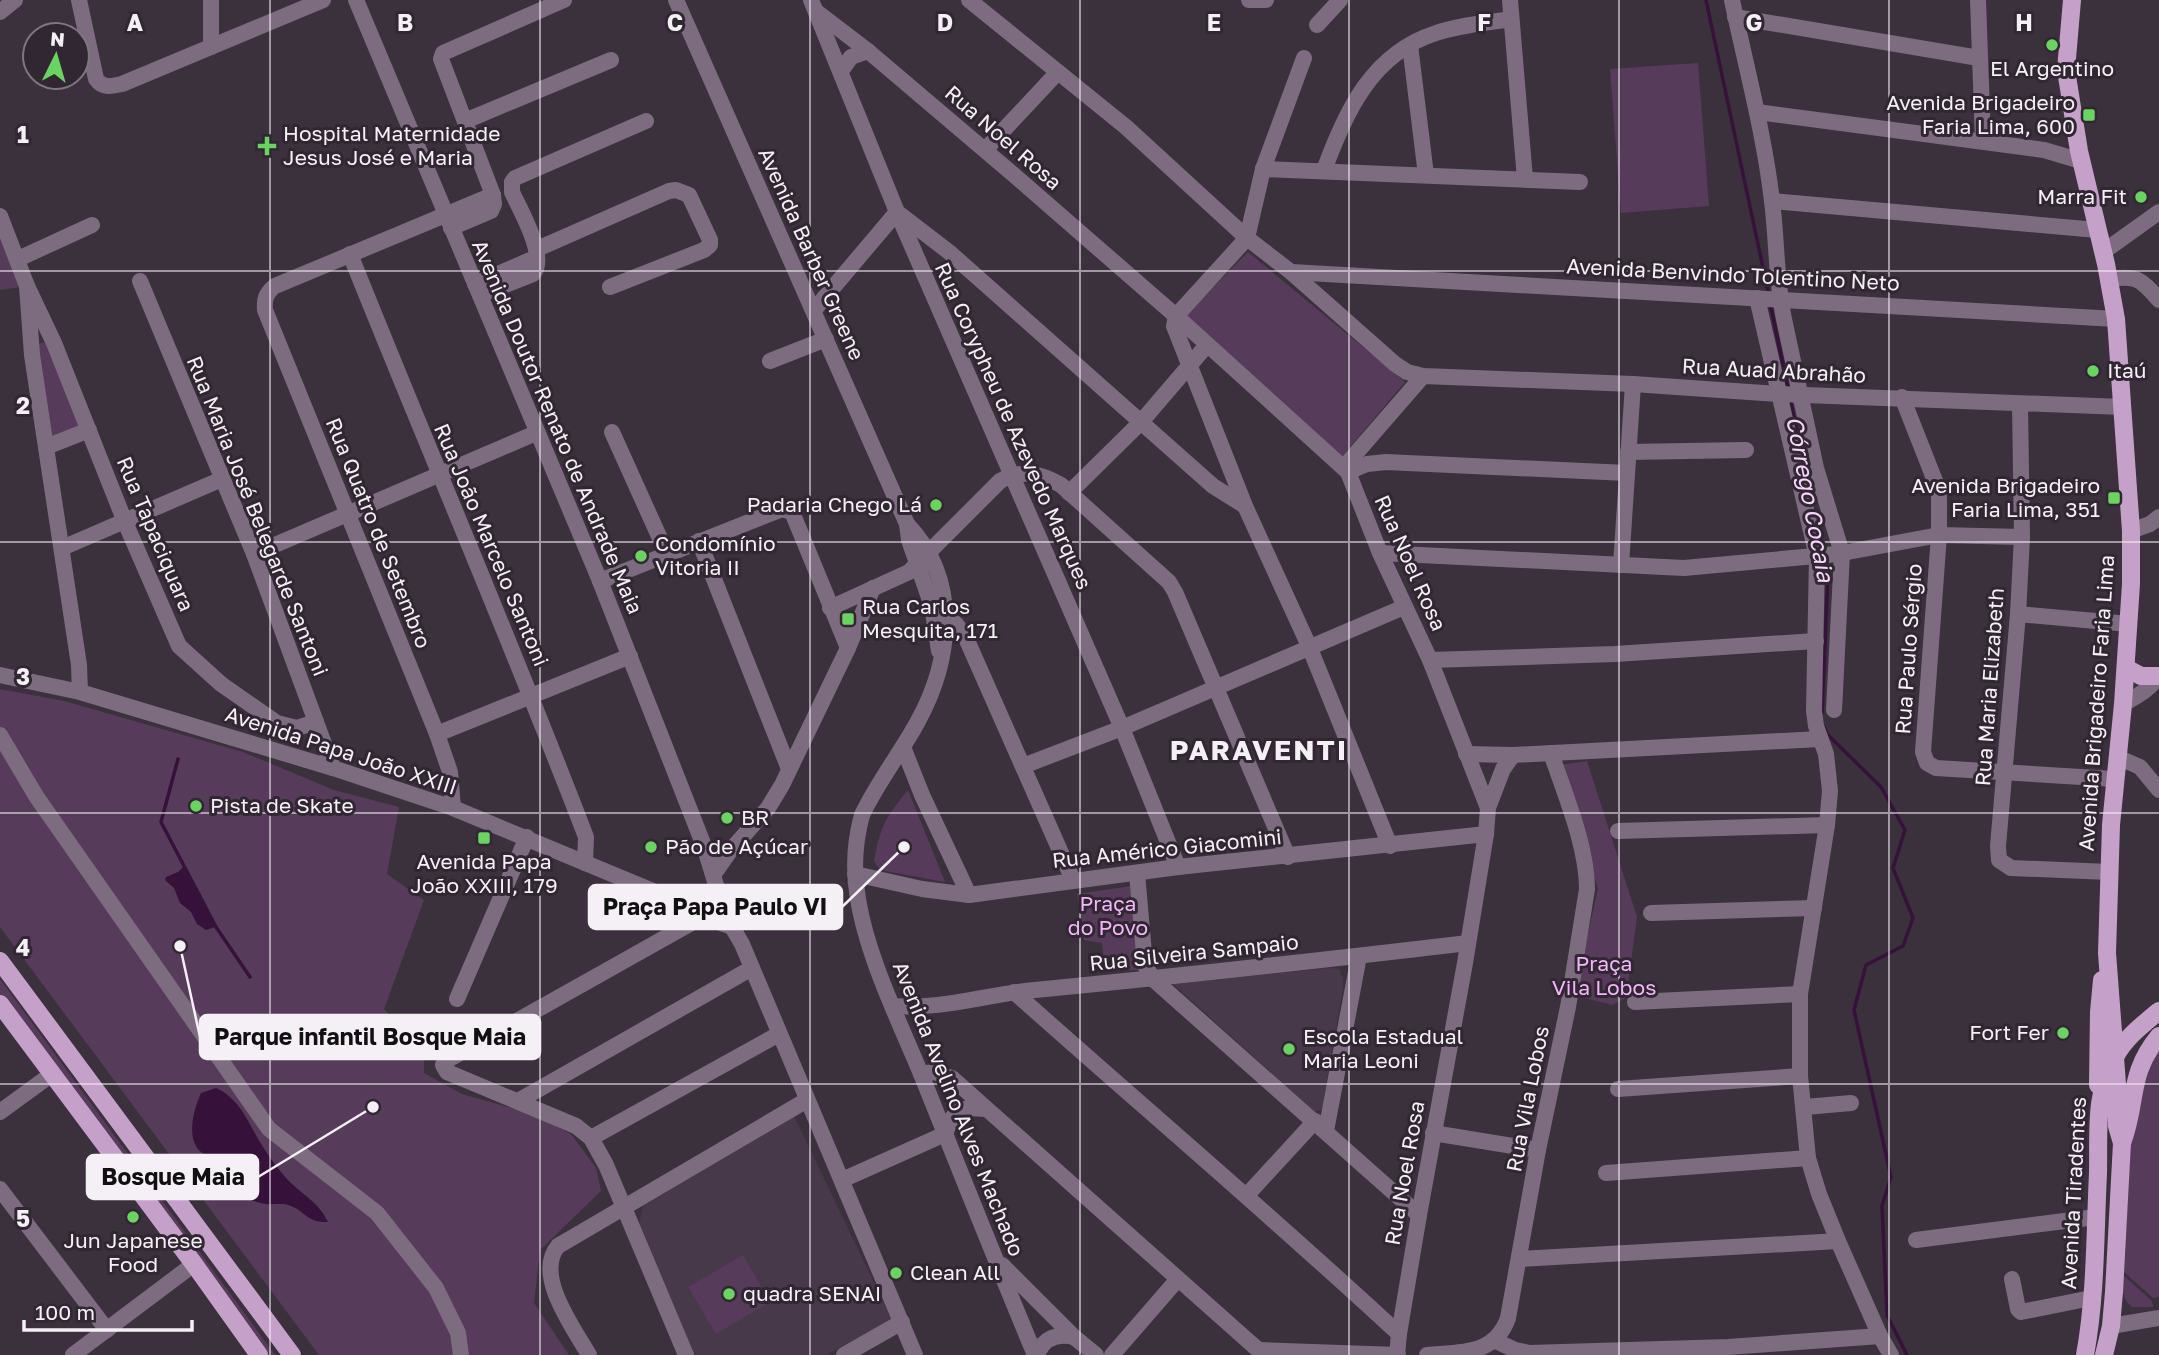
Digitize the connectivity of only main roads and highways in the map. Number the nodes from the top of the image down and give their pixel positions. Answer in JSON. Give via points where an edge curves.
{"nodes":[{"id":1,"x":2072,"y":0,"type":"edge"},
{"id":2,"x":2126,"y":668,"type":"junction"},
{"id":3,"x":2159,"y":676,"type":"edge"},
{"id":4,"x":2107,"y":953,"type":"junction"},
{"id":5,"x":0,"y":961,"type":"edge"},
{"id":6,"x":0,"y":1004,"type":"edge"},
{"id":7,"x":2159,"y":1011,"type":"edge"},
{"id":8,"x":2159,"y":1035,"type":"edge"},
{"id":9,"x":2114,"y":1058,"type":"junction"},
{"id":10,"x":2098,"y":1103,"type":"junction"},
{"id":11,"x":2122,"y":1143,"type":"junction"},
{"id":12,"x":254,"y":1353,"type":"edge"},
{"id":13,"x":292,"y":1355,"type":"edge"},
{"id":14,"x":2085,"y":1355,"type":"edge"},
{"id":15,"x":2104,"y":1355,"type":"edge"}],
"edges":[{"from":1,"to":2,"type":"main road","name":"Avenida Brigadeiro Faria Lima","via":[[2066,70],[2116,319],[2131,531]]},
{"from":2,"to":3,"type":"main road","via":[[2141,676]]},
{"from":2,"to":4,"type":"main road","name":"Avenida Brigadeiro Faria Lima","via":[[2114,779]]},
{"from":4,"to":9,"type":"main road","name":"Avenida Brigadeiro Faria Lima"},
{"from":4,"to":10,"type":"main road","name":"Avenida Brigadeiro Faria Lima","via":[[2099,995]]},
{"from":5,"to":13,"type":"main road"},
{"from":6,"to":12,"type":"main road","via":[[194,1264]]},
{"from":7,"to":9,"type":"main road","name":"Avenida Tiradentes","via":[[2129,1036]]},
{"from":8,"to":11,"type":"main road","via":[[2137,1073]]},
{"from":9,"to":10,"type":"main road","name":"Avenida Tiradentes"},
{"from":9,"to":11,"type":"main road","name":"Avenida Brigadeiro Faria Lima"},
{"from":10,"to":14,"type":"main road","name":"Avenida Tiradentes","via":[[2096,1217]]},
{"from":11,"to":15,"type":"main road","via":[[2112,1320]]}]}
